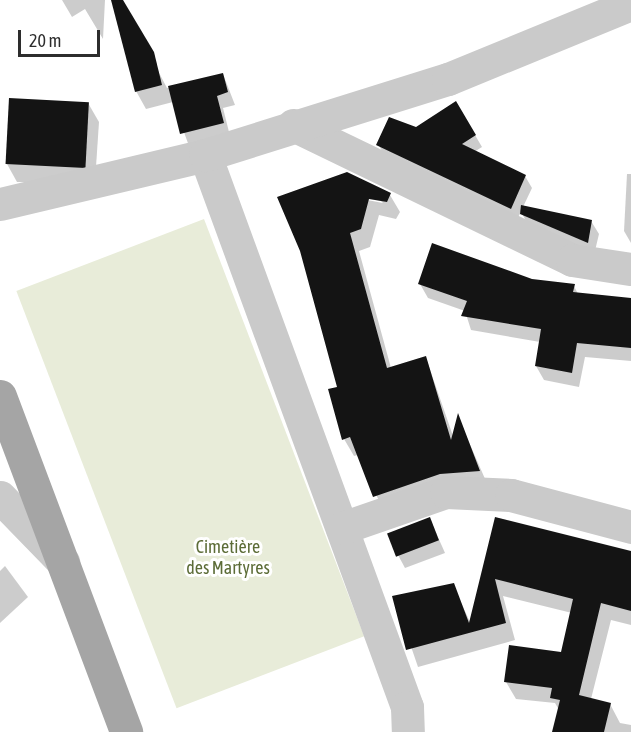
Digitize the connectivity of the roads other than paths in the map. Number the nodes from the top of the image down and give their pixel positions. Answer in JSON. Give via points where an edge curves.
{"nodes":[{"id":1,"x":631,"y":3,"type":"edge"},
{"id":2,"x":293,"y":124,"type":"junction"},
{"id":3,"x":204,"y":155,"type":"junction"},
{"id":4,"x":14,"y":203,"type":"edge"},
{"id":5,"x":0,"y":230,"type":"edge"},
{"id":6,"x":631,"y":269,"type":"edge"},
{"id":7,"x":0,"y":396,"type":"edge"},
{"id":8,"x":0,"y":497,"type":"edge"},
{"id":9,"x":631,"y":526,"type":"edge"},
{"id":10,"x":342,"y":528,"type":"junction"},
{"id":11,"x":63,"y":562,"type":"junction"},
{"id":12,"x":126,"y":732,"type":"edge"},
{"id":13,"x":408,"y":732,"type":"edge"}],
"edges":[{"from":1,"to":2,"type":"street","via":[[448,80]]},
{"from":2,"to":3,"type":"street"},
{"from":2,"to":6,"type":"street","via":[[572,260]]},
{"from":3,"to":4,"type":"street"},
{"from":3,"to":10,"type":"street"},
{"from":4,"to":5,"type":"street"},
{"from":7,"to":11,"type":"main road"},
{"from":8,"to":11,"type":"street"},
{"from":9,"to":10,"type":"street","via":[[511,495],[446,492]]},
{"from":10,"to":13,"type":"street","via":[[407,707]]},
{"from":11,"to":12,"type":"main road"}]}
